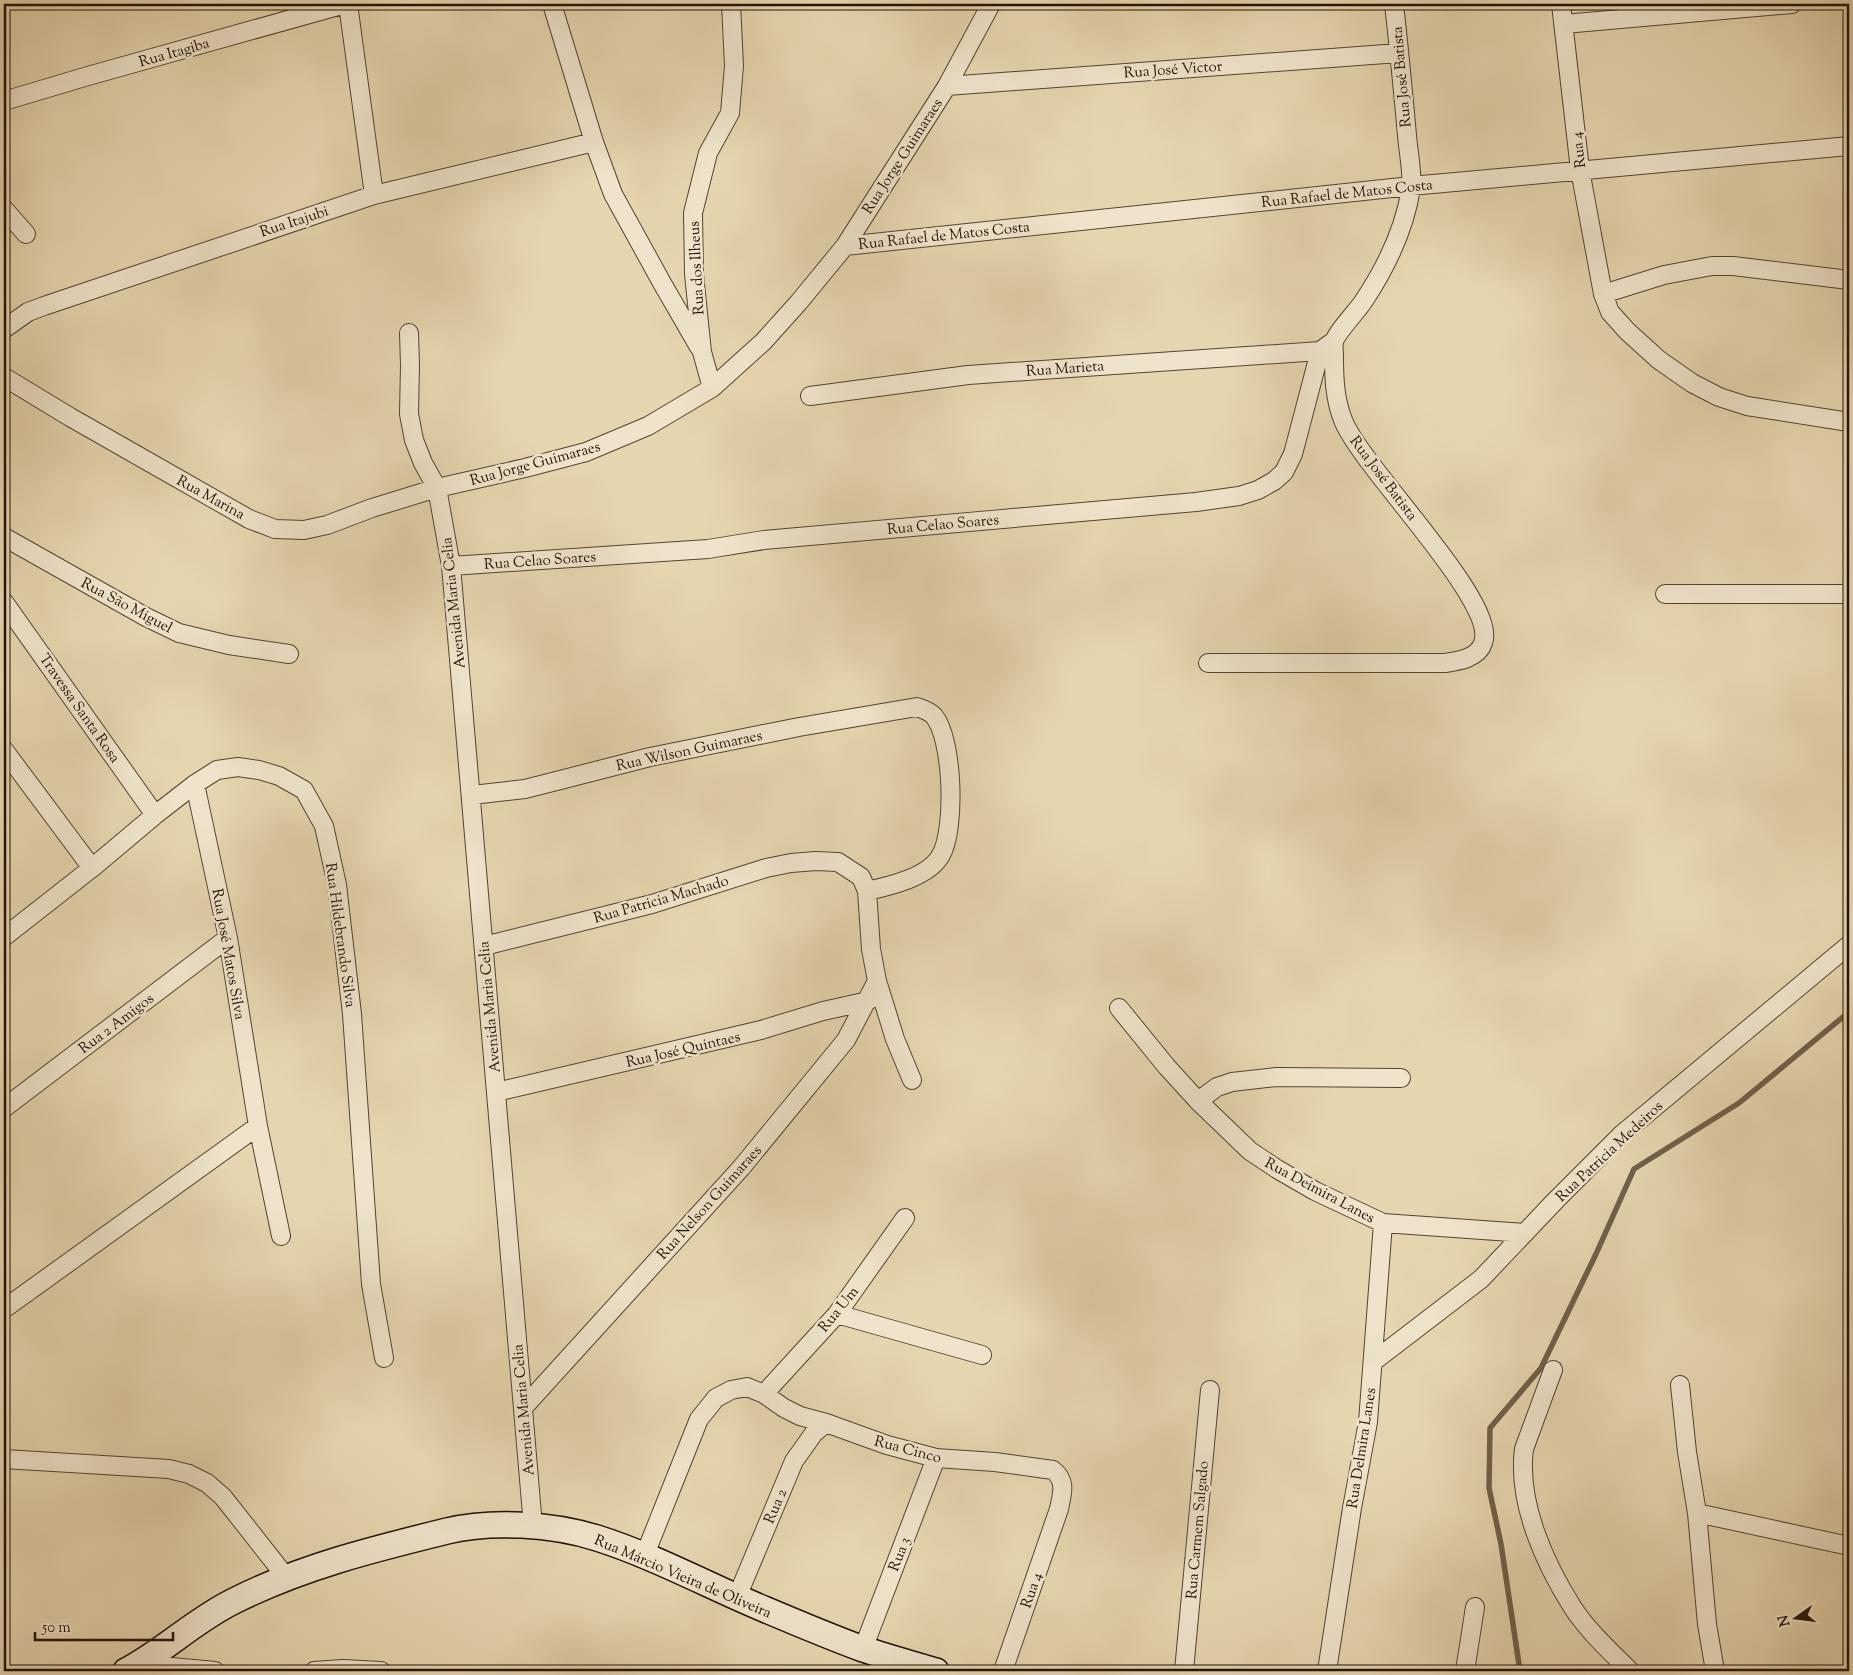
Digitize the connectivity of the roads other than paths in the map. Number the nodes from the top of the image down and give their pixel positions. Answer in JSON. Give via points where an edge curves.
{"nodes":[{"id":1,"x":347,"y":4,"type":"edge"},
{"id":2,"x":552,"y":4,"type":"edge"},
{"id":3,"x":731,"y":4,"type":"edge"},
{"id":4,"x":991,"y":4,"type":"edge"},
{"id":5,"x":1394,"y":4,"type":"edge"},
{"id":6,"x":1561,"y":4,"type":"edge"},
{"id":7,"x":1792,"y":4,"type":"edge"},
{"id":8,"x":1564,"y":24,"type":"junction"},
{"id":9,"x":1399,"y":53,"type":"junction"},
{"id":10,"x":946,"y":86,"type":"junction"},
{"id":11,"x":4,"y":101,"type":"edge"},
{"id":12,"x":594,"y":142,"type":"junction"},
{"id":13,"x":1849,"y":146,"type":"edge"},
{"id":14,"x":1580,"y":170,"type":"junction"},
{"id":15,"x":1411,"y":186,"type":"junction"},
{"id":16,"x":374,"y":195,"type":"junction"},
{"id":17,"x":4,"y":209,"type":"edge"},
{"id":18,"x":26,"y":234,"type":"dead end"},
{"id":19,"x":845,"y":246,"type":"junction"},
{"id":20,"x":1849,"y":280,"type":"edge"},
{"id":21,"x":1603,"y":294,"type":"junction"},
{"id":22,"x":4,"y":329,"type":"edge"},
{"id":23,"x":409,"y":333,"type":"dead end"},
{"id":24,"x":1334,"y":341,"type":"junction"},
{"id":25,"x":1320,"y":351,"type":"junction"},
{"id":26,"x":702,"y":352,"type":"junction"},
{"id":27,"x":4,"y":377,"type":"edge"},
{"id":28,"x":712,"y":388,"type":"junction"},
{"id":29,"x":810,"y":396,"type":"dead end"},
{"id":30,"x":1849,"y":422,"type":"edge"},
{"id":31,"x":437,"y":488,"type":"junction"},
{"id":32,"x":4,"y":537,"type":"edge"},
{"id":33,"x":451,"y":566,"type":"junction"},
{"id":34,"x":1665,"y":594,"type":"dead end"},
{"id":35,"x":1849,"y":594,"type":"edge"},
{"id":36,"x":4,"y":602,"type":"edge"},
{"id":37,"x":289,"y":654,"type":"dead end"},
{"id":38,"x":1208,"y":663,"type":"dead end"},
{"id":39,"x":4,"y":750,"type":"edge"},
{"id":40,"x":195,"y":784,"type":"junction"},
{"id":41,"x":472,"y":795,"type":"junction"},
{"id":42,"x":155,"y":815,"type":"junction"},
{"id":43,"x":92,"y":868,"type":"junction"},
{"id":44,"x":867,"y":891,"type":"junction"},
{"id":45,"x":4,"y":937,"type":"edge"},
{"id":46,"x":228,"y":938,"type":"junction"},
{"id":47,"x":1849,"y":945,"type":"edge"},
{"id":48,"x":484,"y":946,"type":"junction"},
{"id":49,"x":878,"y":981,"type":"junction"},
{"id":50,"x":868,"y":1001,"type":"junction"},
{"id":51,"x":1119,"y":1008,"type":"dead end"},
{"id":52,"x":1401,"y":1078,"type":"dead end"},
{"id":53,"x":912,"y":1080,"type":"dead end"},
{"id":54,"x":496,"y":1092,"type":"junction"},
{"id":55,"x":1198,"y":1101,"type":"junction"},
{"id":56,"x":4,"y":1108,"type":"edge"},
{"id":57,"x":258,"y":1126,"type":"junction"},
{"id":58,"x":905,"y":1218,"type":"dead end"},
{"id":59,"x":1384,"y":1223,"type":"junction"},
{"id":60,"x":1525,"y":1234,"type":"junction"},
{"id":61,"x":281,"y":1236,"type":"dead end"},
{"id":62,"x":4,"y":1309,"type":"edge"},
{"id":63,"x":837,"y":1314,"type":"junction"},
{"id":64,"x":982,"y":1355,"type":"dead end"},
{"id":65,"x":384,"y":1358,"type":"dead end"},
{"id":66,"x":1374,"y":1360,"type":"junction"},
{"id":67,"x":1553,"y":1370,"type":"dead end"},
{"id":68,"x":1680,"y":1385,"type":"dead end"},
{"id":69,"x":1210,"y":1390,"type":"dead end"},
{"id":70,"x":764,"y":1394,"type":"junction"},
{"id":71,"x":523,"y":1408,"type":"junction"},
{"id":72,"x":826,"y":1423,"type":"junction"},
{"id":73,"x":936,"y":1458,"type":"junction"},
{"id":74,"x":4,"y":1459,"type":"edge"},
{"id":75,"x":1059,"y":1509,"type":"joint"},
{"id":76,"x":1697,"y":1513,"type":"junction"},
{"id":77,"x":533,"y":1526,"type":"junction"},
{"id":78,"x":1849,"y":1546,"type":"edge"},
{"id":79,"x":644,"y":1557,"type":"junction"},
{"id":80,"x":286,"y":1577,"type":"junction"},
{"id":81,"x":737,"y":1597,"type":"junction"},
{"id":82,"x":1475,"y":1607,"type":"dead end"},
{"id":83,"x":863,"y":1649,"type":"junction"},
{"id":84,"x":132,"y":1668,"type":"edge"},
{"id":85,"x":215,"y":1671,"type":"edge"},
{"id":86,"x":314,"y":1671,"type":"edge"},
{"id":87,"x":381,"y":1671,"type":"edge"},
{"id":88,"x":936,"y":1671,"type":"edge"},
{"id":89,"x":1003,"y":1671,"type":"edge"},
{"id":90,"x":1184,"y":1671,"type":"edge"},
{"id":91,"x":1327,"y":1671,"type":"edge"},
{"id":92,"x":1465,"y":1671,"type":"edge"},
{"id":93,"x":1630,"y":1671,"type":"edge"},
{"id":94,"x":1715,"y":1671,"type":"edge"}],
"edges":[{"from":1,"to":11,"type":"street","name":"Rua Itagiba"},
{"from":1,"to":16,"type":"street"},
{"from":2,"to":12,"type":"street"},
{"from":3,"to":26,"type":"street","name":"Rua dos Ilheus","via":[[734,66],[730,113],[708,153],[693,213],[694,274]]},
{"from":4,"to":10,"type":"street","name":"Rua Jorge Guimaraes"},
{"from":5,"to":9,"type":"street","name":"Rua José Batista"},
{"from":6,"to":8,"type":"street","name":"Rua 4"},
{"from":7,"to":8,"type":"street"},
{"from":8,"to":14,"type":"street","name":"Rua 4"},
{"from":9,"to":10,"type":"street","name":"Rua José Victor"},
{"from":9,"to":15,"type":"street","name":"Rua José Batista"},
{"from":10,"to":19,"type":"street","name":"Rua Jorge Guimaraes"},
{"from":12,"to":16,"type":"street","name":"Rua Itajubi"},
{"from":12,"to":26,"type":"street","via":[[613,194]]},
{"from":13,"to":14,"type":"street","name":"Rua Rafael de Matos Costa"},
{"from":14,"to":15,"type":"street","name":"Rua Rafael de Matos Costa"},
{"from":14,"to":21,"type":"street","name":"Rua 4"},
{"from":15,"to":19,"type":"street","name":"Rua Rafael de Matos Costa"},
{"from":15,"to":24,"type":"street","name":"Rua José Batista","via":[[1403,220],[1386,260],[1363,301]]},
{"from":16,"to":22,"type":"street","name":"Rua Itajubi","via":[[44,306],[28,312]]},
{"from":17,"to":18,"type":"street"},
{"from":19,"to":28,"type":"street","name":"Rua Jorge Guimaraes","via":[[763,342]]},
{"from":20,"to":21,"type":"street","via":[[1712,266],[1664,275]]},
{"from":21,"to":30,"type":"street","name":"Rua 4","via":[[1610,312],[1627,331],[1659,360],[1692,383],[1747,406]]},
{"from":23,"to":31,"type":"street","name":"Avenida Maria Celia","via":[[410,423],[423,463]]},
{"from":24,"to":25,"type":"street"},
{"from":24,"to":38,"type":"street","name":"Rua José Batista","via":[[1334,378],[1344,422],[1370,464],[1424,530],[1463,586],[1481,616],[1485,630],[1483,644],[1476,654],[1445,663]]},
{"from":25,"to":29,"type":"street","name":"Rua Marieta","via":[[968,375]]},
{"from":25,"to":33,"type":"street","name":"Rua Celao Soares","via":[[1293,454],[1284,472],[1258,490],[1239,496],[764,540],[708,549]]},
{"from":26,"to":28,"type":"street","name":"Rua dos Ilheus"},
{"from":27,"to":31,"type":"street","name":"Rua Marina","via":[[240,514],[275,529],[304,530],[327,525]]},
{"from":28,"to":31,"type":"street","name":"Rua Jorge Guimaraes","via":[[648,426],[586,452]]},
{"from":31,"to":33,"type":"street","name":"Avenida Maria Celia"},
{"from":32,"to":37,"type":"street","name":"Rua São Miguel","via":[[146,618],[179,632],[229,645]]},
{"from":33,"to":41,"type":"street","name":"Avenida Maria Celia"},
{"from":34,"to":35,"type":"street"},
{"from":36,"to":42,"type":"street","name":"Travessa Santa Rosa"},
{"from":39,"to":43,"type":"street"},
{"from":40,"to":42,"type":"street","name":"Rua Hildebrando Silva"},
{"from":40,"to":46,"type":"street","name":"Rua José Matos Silva"},
{"from":40,"to":65,"type":"street","name":"Rua Hildebrando Silva","via":[[217,770],[238,767],[279,776],[304,790],[324,826],[337,885],[352,1014],[371,1284]]},
{"from":41,"to":44,"type":"street","name":"Rua Wilson Guimaraes","via":[[525,789],[650,757],[917,708],[936,718],[943,738],[950,774],[952,811],[948,834],[942,854],[928,869],[900,882]]},
{"from":41,"to":48,"type":"street","name":"Avenida Maria Celia"},
{"from":42,"to":43,"type":"street","name":"Rua Hildebrando Silva"},
{"from":43,"to":45,"type":"street","name":"Rua Hildebrando Silva"},
{"from":44,"to":48,"type":"street","name":"Rua Patricia Machado","via":[[861,877],[838,862],[791,862],[652,904]]},
{"from":44,"to":49,"type":"street","via":[[871,950]]},
{"from":46,"to":56,"type":"street","name":"Rua 2 Amigos"},
{"from":46,"to":57,"type":"street","name":"Rua José Matos Silva"},
{"from":47,"to":60,"type":"street","name":"Rua Patricia Medeiros","via":[[1621,1135]]},
{"from":48,"to":54,"type":"street","name":"Avenida Maria Celia"},
{"from":49,"to":50,"type":"street","name":"Rua Nelson Guimaraes"},
{"from":49,"to":53,"type":"street","via":[[895,1039]]},
{"from":50,"to":54,"type":"street","name":"Rua José Quintaes","via":[[761,1030]]},
{"from":50,"to":71,"type":"street","name":"Rua Nelson Guimaraes","via":[[846,1040],[741,1168]]},
{"from":51,"to":55,"type":"street","name":"Rua Deimira Lanes"},
{"from":52,"to":55,"type":"street","via":[[1276,1077],[1232,1082]]},
{"from":54,"to":71,"type":"street","name":"Avenida Maria Celia"},
{"from":55,"to":59,"type":"street","name":"Rua Deimira Lanes","via":[[1250,1151],[1277,1169],[1315,1191]]},
{"from":57,"to":61,"type":"street","name":"Rua José Matos Silva"},
{"from":57,"to":62,"type":"street"},
{"from":58,"to":63,"type":"street","name":"Rua Um"},
{"from":59,"to":60,"type":"street","name":"Rua Deimira Lanes"},
{"from":59,"to":66,"type":"street","name":"Rua Delmira Lanes"},
{"from":60,"to":66,"type":"street","name":"Rua Patricia Medeiros","via":[[1481,1278]]},
{"from":63,"to":64,"type":"street"},
{"from":63,"to":70,"type":"street","name":"Rua Um"},
{"from":66,"to":91,"type":"street","name":"Rua Delmira Lanes","via":[[1368,1422]]},
{"from":67,"to":93,"type":"street","via":[[1522,1462],[1537,1540],[1574,1610]]},
{"from":68,"to":76,"type":"street"},
{"from":69,"to":90,"type":"street","name":"Rua Carmem Salgado"},
{"from":70,"to":72,"type":"street","name":"Rua Cinco","via":[[800,1416]]},
{"from":70,"to":79,"type":"street","name":"Rua Cinco","via":[[748,1387],[732,1390],[716,1398],[699,1419]]},
{"from":71,"to":77,"type":"street","name":"Avenida Maria Celia"},
{"from":72,"to":73,"type":"street","name":"Rua Cinco"},
{"from":72,"to":81,"type":"street","name":"Rua 2","via":[[814,1433],[794,1461]]},
{"from":73,"to":75,"type":"street","name":"Rua Cinco","via":[[1052,1470],[1059,1476],[1062,1488]]},
{"from":73,"to":83,"type":"street","name":"Rua 3"},
{"from":74,"to":80,"type":"street","via":[[169,1469],[189,1474],[207,1483],[223,1497]]},
{"from":75,"to":89,"type":"street","name":"Rua 4"},
{"from":76,"to":78,"type":"street"},
{"from":76,"to":94,"type":"street","via":[[1707,1624]]},
{"from":77,"to":79,"type":"main road","name":"Rua Márcio Vieira de Oliveira","via":[[596,1538]]},
{"from":77,"to":80,"type":"main road","name":"Rua Márcio Vieira de Oliveira","via":[[460,1528],[354,1554]]},
{"from":79,"to":81,"type":"main road","name":"Rua Márcio Vieira de Oliveira"},
{"from":80,"to":84,"type":"main road","name":"Rua Márcio Vieira de Oliveira","via":[[232,1601]]},
{"from":81,"to":83,"type":"main road","name":"Rua Márcio Vieira de Oliveira"},
{"from":82,"to":92,"type":"street"},
{"from":83,"to":88,"type":"main road","name":"Rua Márcio Vieira de Oliveira"},
{"from":84,"to":85,"type":"street"},
{"from":86,"to":87,"type":"street"}]}
